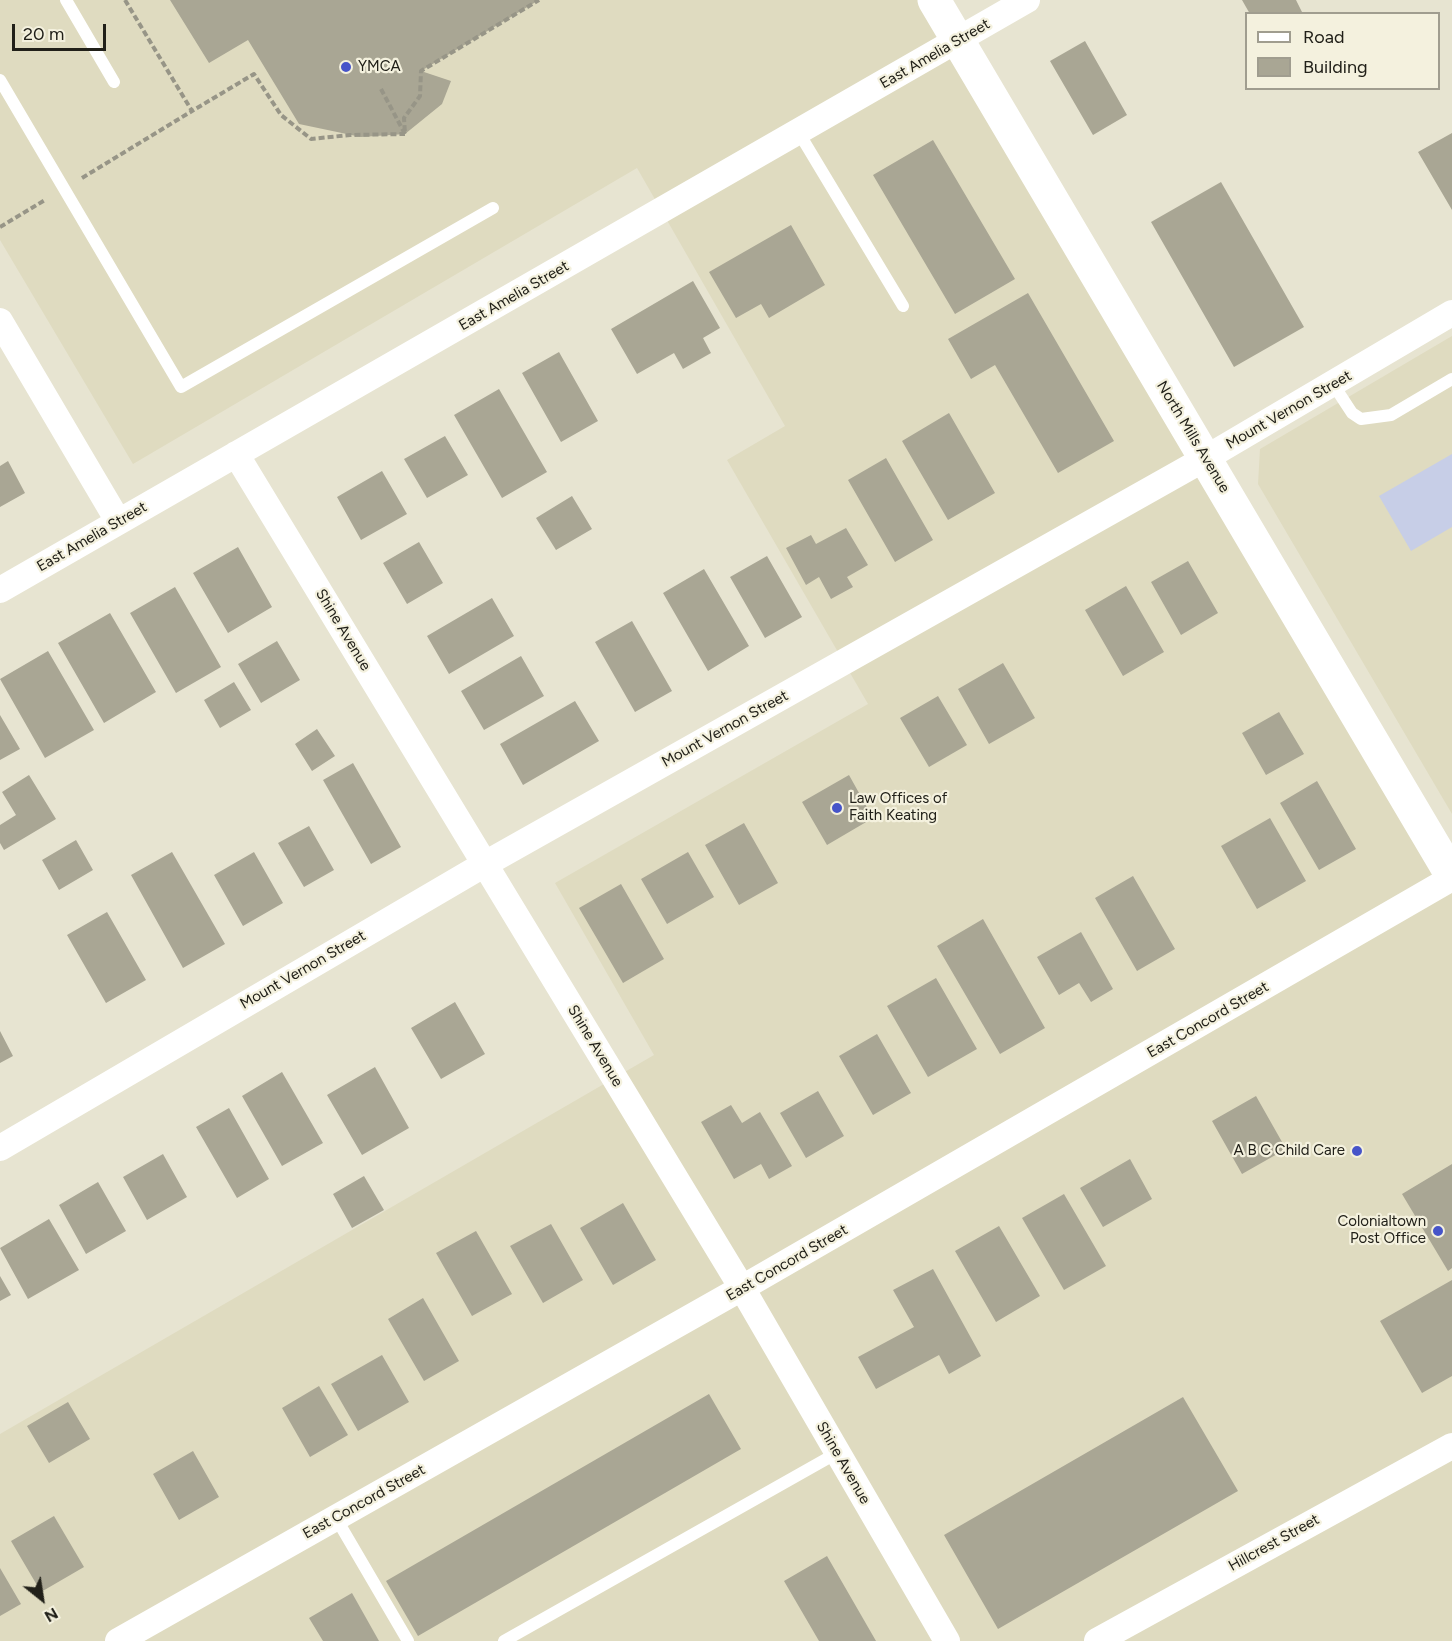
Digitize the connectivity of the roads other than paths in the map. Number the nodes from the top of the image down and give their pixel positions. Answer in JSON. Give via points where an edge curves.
{"nodes":[{"id":1,"x":66,"y":0,"type":"edge"},
{"id":2,"x":934,"y":0,"type":"edge"},
{"id":3,"x":1027,"y":0,"type":"edge"},
{"id":4,"x":958,"y":41,"type":"junction"},
{"id":5,"x":0,"y":80,"type":"edge"},
{"id":6,"x":114,"y":82,"type":"dead end"},
{"id":7,"x":799,"y":133,"type":"junction"},
{"id":8,"x":493,"y":208,"type":"dead end"},
{"id":9,"x":903,"y":306,"type":"dead end"},
{"id":10,"x":1452,"y":313,"type":"edge"},
{"id":11,"x":0,"y":321,"type":"edge"},
{"id":12,"x":1452,"y":379,"type":"edge"},
{"id":13,"x":1334,"y":384,"type":"junction"},
{"id":14,"x":236,"y":454,"type":"junction"},
{"id":15,"x":1206,"y":459,"type":"junction"},
{"id":16,"x":118,"y":521,"type":"junction"},
{"id":17,"x":0,"y":590,"type":"edge"},
{"id":18,"x":485,"y":864,"type":"junction"},
{"id":19,"x":1452,"y":877,"type":"edge"},
{"id":20,"x":0,"y":1148,"type":"edge"},
{"id":21,"x":742,"y":1288,"type":"junction"},
{"id":22,"x":1452,"y":1446,"type":"edge"},
{"id":23,"x":837,"y":1453,"type":"junction"},
{"id":24,"x":336,"y":1518,"type":"junction"},
{"id":25,"x":118,"y":1641,"type":"edge"},
{"id":26,"x":408,"y":1641,"type":"edge"},
{"id":27,"x":504,"y":1641,"type":"edge"},
{"id":28,"x":947,"y":1641,"type":"edge"},
{"id":29,"x":1096,"y":1641,"type":"edge"}],
"edges":[{"from":1,"to":6,"type":"lane"},
{"from":2,"to":4,"type":"main road","name":"North Mills Avenue"},
{"from":3,"to":4,"type":"street","name":"East Amelia Street"},
{"from":4,"to":7,"type":"street","name":"East Amelia Street"},
{"from":4,"to":15,"type":"main road","name":"North Mills Avenue"},
{"from":5,"to":8,"type":"lane","via":[[181,387]]},
{"from":7,"to":9,"type":"lane"},
{"from":7,"to":14,"type":"street","name":"East Amelia Street"},
{"from":10,"to":13,"type":"street","name":"Mount Vernon Street"},
{"from":11,"to":16,"type":"street"},
{"from":12,"to":13,"type":"lane","via":[[1391,415],[1361,419],[1352,413]]},
{"from":13,"to":15,"type":"street","name":"Mount Vernon Street"},
{"from":14,"to":16,"type":"street","name":"East Amelia Street"},
{"from":14,"to":18,"type":"street","name":"Shine Avenue"},
{"from":15,"to":18,"type":"street","name":"Mount Vernon Street"},
{"from":15,"to":19,"type":"main road","name":"North Mills Avenue"},
{"from":16,"to":17,"type":"street","name":"East Amelia Street"},
{"from":18,"to":20,"type":"street","name":"Mount Vernon Street"},
{"from":18,"to":21,"type":"street","name":"Shine Avenue"},
{"from":19,"to":21,"type":"street","name":"East Concord Street"},
{"from":21,"to":23,"type":"street","name":"Shine Avenue"},
{"from":21,"to":24,"type":"street","name":"East Concord Street"},
{"from":22,"to":29,"type":"street","name":"Hillcrest Street"},
{"from":23,"to":27,"type":"lane"},
{"from":23,"to":28,"type":"street","name":"Shine Avenue"},
{"from":24,"to":25,"type":"street","name":"East Concord Street"},
{"from":24,"to":26,"type":"lane"}]}
